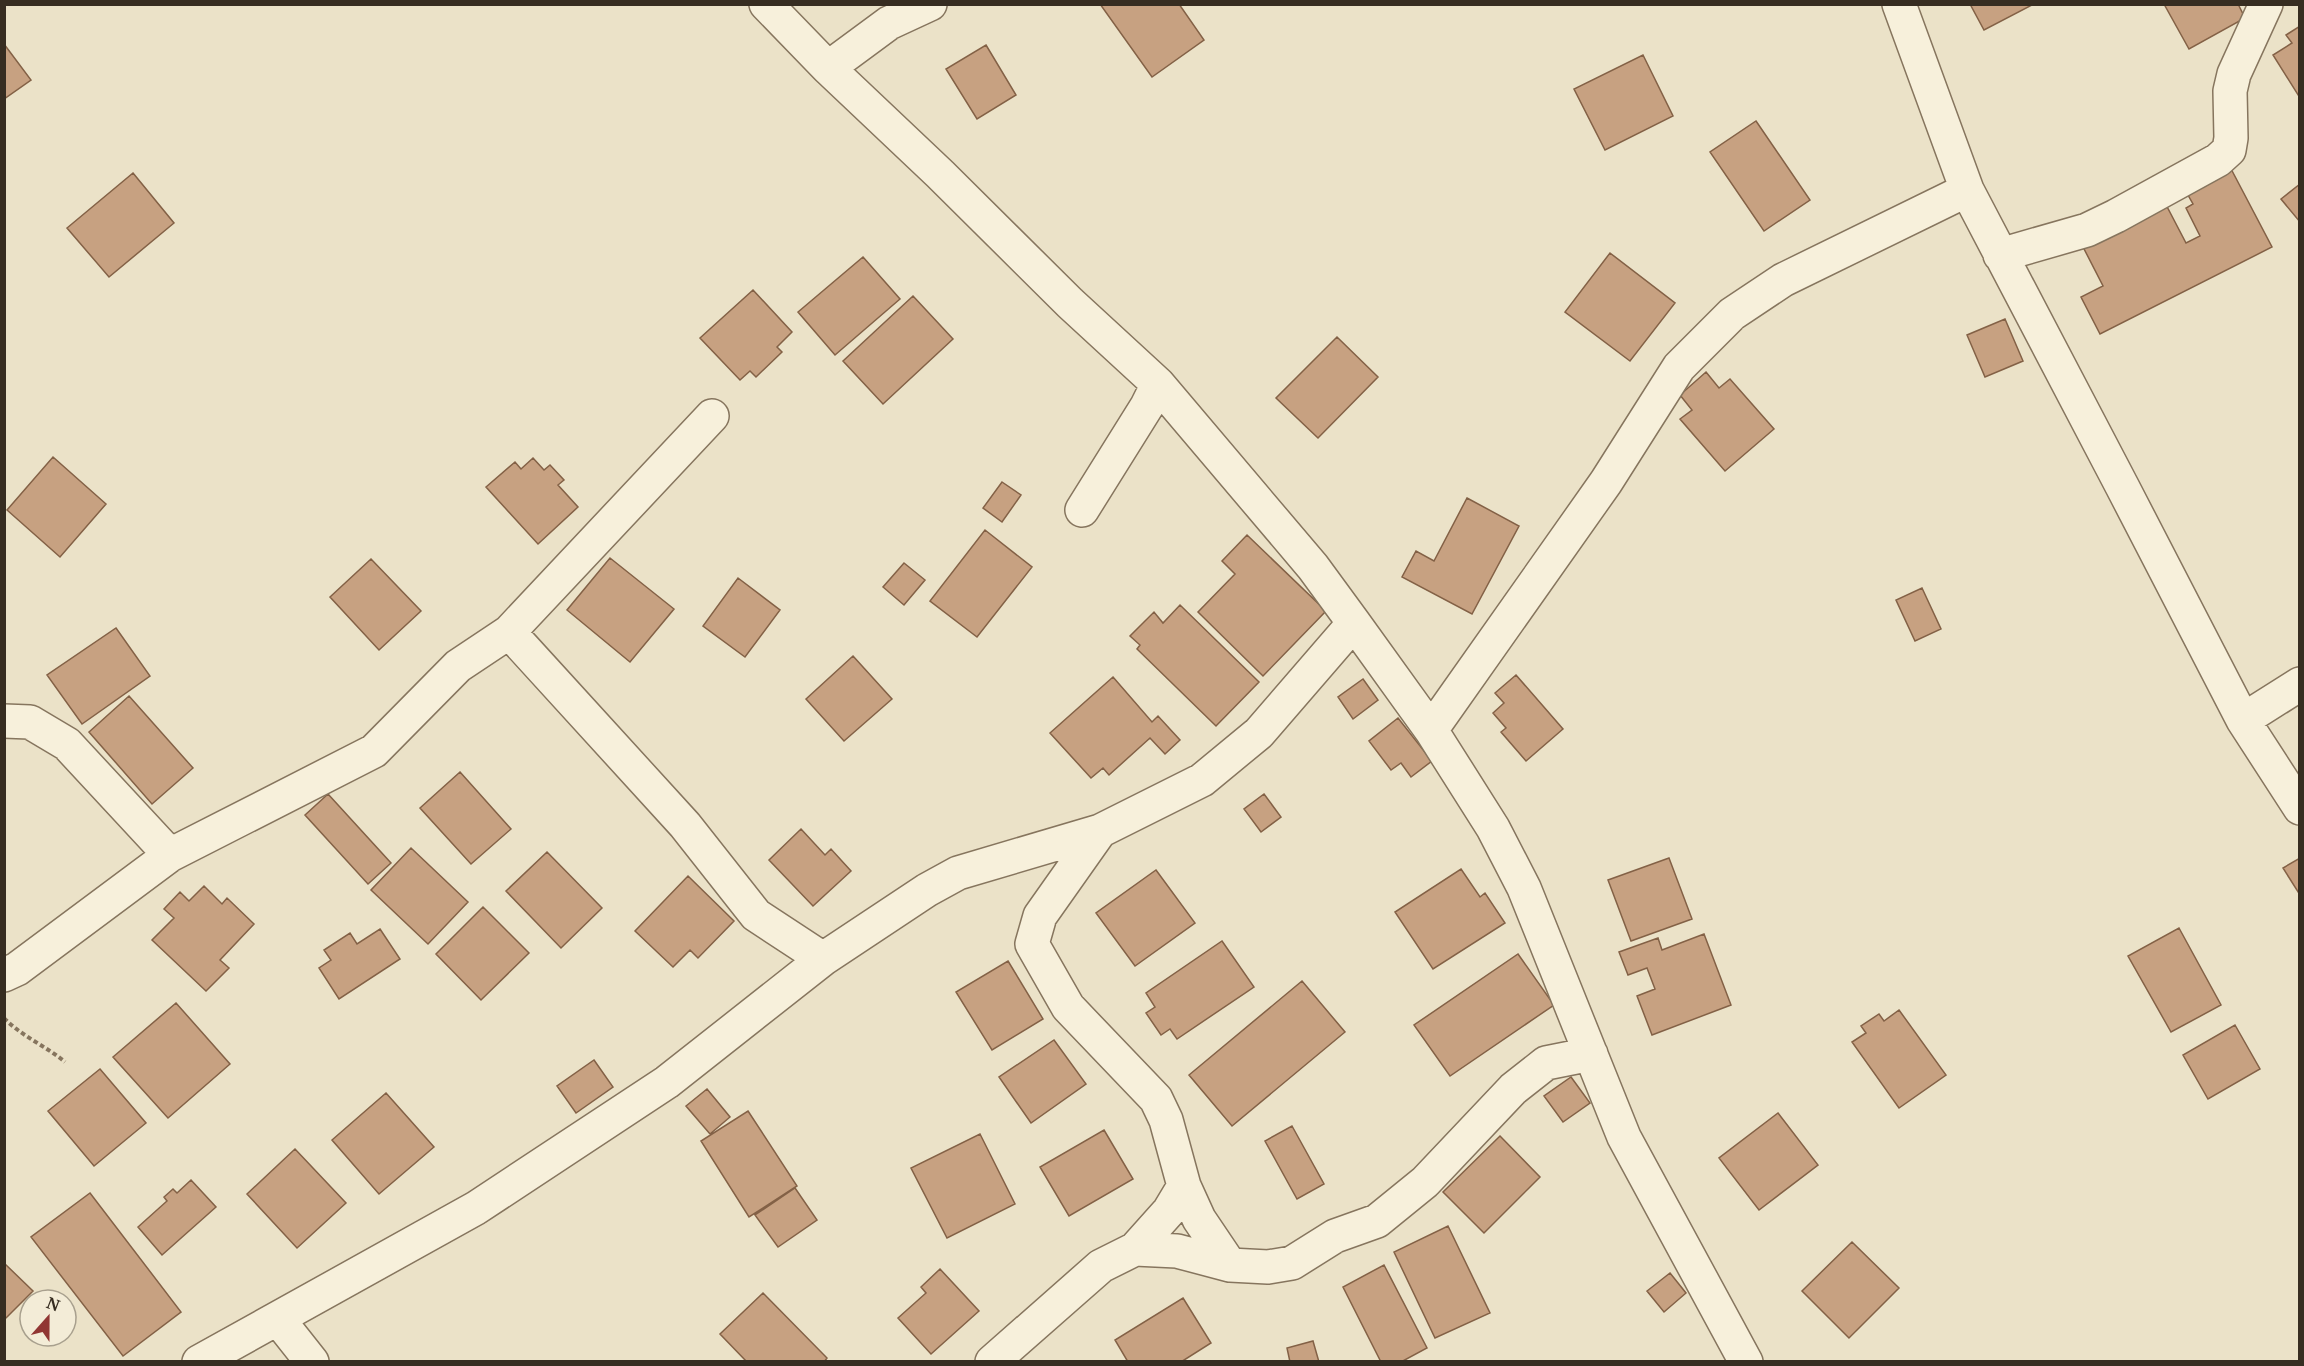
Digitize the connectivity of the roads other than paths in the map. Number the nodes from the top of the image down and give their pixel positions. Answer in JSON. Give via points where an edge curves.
{"nodes":[{"id":1,"x":766,"y":4,"type":"edge"},
{"id":2,"x":930,"y":4,"type":"edge"},
{"id":3,"x":1899,"y":4,"type":"edge"},
{"id":4,"x":2266,"y":4,"type":"edge"},
{"id":5,"x":828,"y":68,"type":"junction"},
{"id":6,"x":1967,"y":190,"type":"junction"},
{"id":7,"x":2000,"y":255,"type":"junction"},
{"id":8,"x":1158,"y":384,"type":"junction"},
{"id":9,"x":712,"y":416,"type":"dead end"},
{"id":10,"x":1082,"y":510,"type":"dead end"},
{"id":11,"x":1354,"y":623,"type":"junction"},
{"id":12,"x":509,"y":632,"type":"junction"},
{"id":13,"x":2300,"y":684,"type":"edge"},
{"id":14,"x":2242,"y":720,"type":"junction"},
{"id":15,"x":4,"y":721,"type":"edge"},
{"id":16,"x":1431,"y":730,"type":"junction"},
{"id":17,"x":2300,"y":808,"type":"edge"},
{"id":18,"x":1100,"y":831,"type":"junction"},
{"id":19,"x":170,"y":855,"type":"junction"},
{"id":20,"x":823,"y":959,"type":"junction"},
{"id":21,"x":4,"y":975,"type":"edge"},
{"id":22,"x":1592,"y":1054,"type":"junction"},
{"id":23,"x":1184,"y":1186,"type":"junction"},
{"id":24,"x":1135,"y":1249,"type":"junction"},
{"id":25,"x":1230,"y":1265,"type":"junction"},
{"id":26,"x":278,"y":1319,"type":"junction"},
{"id":27,"x":199,"y":1362,"type":"edge"},
{"id":28,"x":312,"y":1362,"type":"edge"},
{"id":29,"x":992,"y":1362,"type":"edge"},
{"id":30,"x":1746,"y":1362,"type":"edge"}],
"edges":[{"from":1,"to":5,"type":"street"},
{"from":2,"to":5,"type":"street","via":[[889,23]]},
{"from":3,"to":6,"type":"street"},
{"from":4,"to":7,"type":"street","via":[[2234,74],[2229,150],[2218,160],[2087,230]]},
{"from":5,"to":8,"type":"street"},
{"from":6,"to":7,"type":"street"},
{"from":6,"to":16,"type":"street","via":[[1783,280],[1732,314],[1678,367],[1606,482]]},
{"from":7,"to":14,"type":"street"},
{"from":8,"to":10,"type":"street"},
{"from":8,"to":11,"type":"street","via":[[1313,567]]},
{"from":9,"to":12,"type":"street"},
{"from":11,"to":16,"type":"street"},
{"from":11,"to":18,"type":"street","via":[[1260,733],[1202,780]]},
{"from":12,"to":19,"type":"street","via":[[458,666],[374,751]]},
{"from":12,"to":20,"type":"street","via":[[685,825],[756,915]]},
{"from":13,"to":14,"type":"street"},
{"from":14,"to":17,"type":"street"},
{"from":15,"to":19,"type":"street","via":[[30,722],[67,744]]},
{"from":16,"to":22,"type":"street","via":[[1493,828],[1524,888]]},
{"from":18,"to":20,"type":"street","via":[[958,873]]},
{"from":18,"to":23,"type":"street","via":[[1040,916],[1032,944],[1068,1007],[1156,1099],[1166,1119]]},
{"from":19,"to":21,"type":"street"},
{"from":20,"to":26,"type":"street","via":[[668,1082],[476,1208]]},
{"from":22,"to":25,"type":"street","via":[[1546,1063],[1538,1069],[1513,1089],[1425,1182],[1377,1221],[1335,1236],[1292,1263],[1268,1267]]},
{"from":22,"to":30,"type":"street","via":[[1624,1137]]},
{"from":23,"to":24,"type":"street","via":[[1169,1211]]},
{"from":23,"to":25,"type":"street","via":[[1199,1219]]},
{"from":24,"to":25,"type":"street","via":[[1177,1251]]},
{"from":24,"to":29,"type":"street","via":[[1101,1266]]},
{"from":26,"to":27,"type":"street"},
{"from":26,"to":28,"type":"street"}]}
